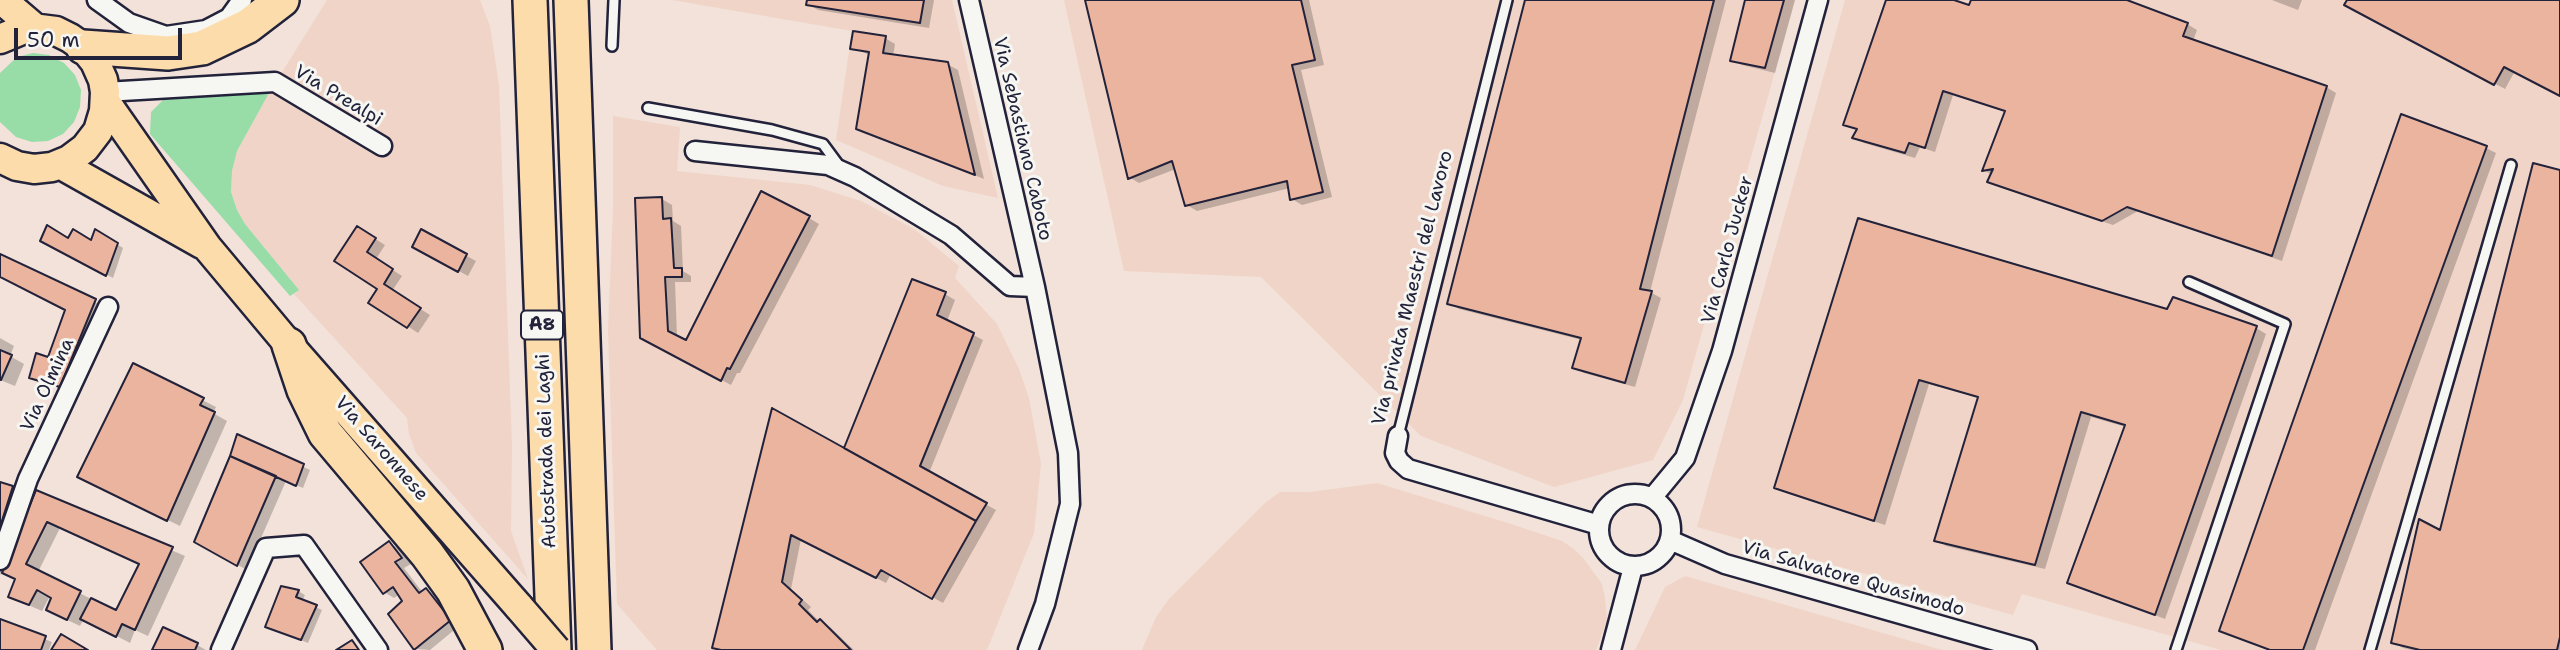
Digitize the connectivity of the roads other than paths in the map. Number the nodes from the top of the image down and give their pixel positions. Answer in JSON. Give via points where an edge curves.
{"nodes":[{"id":1,"x":2,"y":0,"type":"edge"},
{"id":2,"x":97,"y":0,"type":"edge"},
{"id":3,"x":282,"y":0,"type":"edge"},
{"id":4,"x":530,"y":0,"type":"edge"},
{"id":5,"x":571,"y":0,"type":"edge"},
{"id":6,"x":614,"y":0,"type":"edge"},
{"id":7,"x":969,"y":0,"type":"edge"},
{"id":8,"x":1507,"y":0,"type":"edge"},
{"id":9,"x":1818,"y":0,"type":"edge"},
{"id":10,"x":252,"y":9,"type":"edge"},
{"id":11,"x":36,"y":29,"type":"junction"},
{"id":12,"x":0,"y":38,"type":"edge"},
{"id":13,"x":612,"y":46,"type":"dead end"},
{"id":14,"x":83,"y":47,"type":"junction"},
{"id":15,"x":105,"y":97,"type":"junction"},
{"id":16,"x":648,"y":108,"type":"dead end"},
{"id":17,"x":382,"y":146,"type":"dead end"},
{"id":18,"x":695,"y":150,"type":"dead end"},
{"id":19,"x":60,"y":164,"type":"junction"},
{"id":20,"x":6,"y":165,"type":"edge"},
{"id":21,"x":2511,"y":165,"type":"dead end"},
{"id":22,"x":843,"y":172,"type":"junction"},
{"id":23,"x":207,"y":247,"type":"junction"},
{"id":24,"x":2189,"y":282,"type":"dead end"},
{"id":25,"x":1035,"y":287,"type":"junction"},
{"id":26,"x":107,"y":307,"type":"dead end"},
{"id":27,"x":289,"y":345,"type":"junction"},
{"id":28,"x":1398,"y":436,"type":"joint"},
{"id":29,"x":1652,"y":498,"type":"junction"},
{"id":30,"x":1600,"y":525,"type":"junction"},
{"id":31,"x":1670,"y":540,"type":"junction"},
{"id":32,"x":0,"y":561,"type":"edge"},
{"id":33,"x":1633,"y":567,"type":"junction"},
{"id":34,"x":221,"y":650,"type":"edge"},
{"id":35,"x":378,"y":650,"type":"edge"},
{"id":36,"x":485,"y":650,"type":"edge"},
{"id":37,"x":555,"y":650,"type":"edge"},
{"id":38,"x":594,"y":650,"type":"edge"},
{"id":39,"x":1028,"y":650,"type":"edge"},
{"id":40,"x":1611,"y":650,"type":"edge"},
{"id":41,"x":2027,"y":650,"type":"edge"},
{"id":42,"x":2176,"y":650,"type":"edge"},
{"id":43,"x":2370,"y":650,"type":"edge"}],
"edges":[{"from":1,"to":11,"type":"main road"},
{"from":2,"to":10,"type":"street","via":[[130,23],[166,36],[206,30]]},
{"from":3,"to":10,"type":"highway"},
{"from":4,"to":37,"type":"highway","name":"Autostrada dei Laghi","number":"A8"},
{"from":5,"to":38,"type":"highway","name":"Autostrada dei Laghi","number":"A8"},
{"from":6,"to":13,"type":"lane"},
{"from":7,"to":25,"type":"street","name":"Via Sebastiano Caboto"},
{"from":8,"to":28,"type":"lane","name":"Via privata Maestri del Lavoro"},
{"from":9,"to":29,"type":"street","name":"Via Carlo Jucker","via":[[1722,351],[1685,457]]},
{"from":10,"to":14,"type":"highway","via":[[202,48],[168,53]]},
{"from":11,"to":12,"type":"main road"},
{"from":11,"to":14,"type":"main road","via":[[55,32]]},
{"from":14,"to":15,"type":"main road","name":"Via Saronnese","via":[[103,80]]},
{"from":15,"to":17,"type":"street","name":"Via Prealpi","via":[[275,82]]},
{"from":15,"to":19,"type":"main road","via":[[92,139]]},
{"from":15,"to":23,"type":"main road","name":"Via Saronnese"},
{"from":16,"to":22,"type":"lane","via":[[823,144]]},
{"from":18,"to":22,"type":"street","via":[[808,161]]},
{"from":19,"to":20,"type":"main road","via":[[34,169]]},
{"from":19,"to":23,"type":"main road","name":"Via Saronnese"},
{"from":21,"to":43,"type":"lane"},
{"from":22,"to":25,"type":"street","via":[[951,235],[1010,286]]},
{"from":23,"to":27,"type":"main road","name":"Via Saronnese"},
{"from":24,"to":42,"type":"lane","via":[[2285,324]]},
{"from":25,"to":39,"type":"street","name":"Via Sebastiano Caboto","via":[[1068,453],[1070,504],[1045,604]]},
{"from":26,"to":32,"type":"street","name":"Via Olmina","via":[[28,479]]},
{"from":27,"to":36,"type":"highway","via":[[325,433],[440,572]]},
{"from":27,"to":37,"type":"main road","name":"Via Saronnese","bridge":true},
{"from":28,"to":30,"type":"street","name":"Via privata Maestri del Lavoro","via":[[1395,453],[1408,469]]},
{"from":29,"to":30,"type":"street","via":[[1630,494],[1619,498],[1603,514]]},
{"from":29,"to":31,"type":"street","via":[[1668,516]]},
{"from":30,"to":33,"type":"street","via":[[1603,548],[1621,564]]},
{"from":31,"to":33,"type":"street","via":[[1657,560]]},
{"from":31,"to":41,"type":"street","name":"Via Salvatore Quasimodo","via":[[1725,565]]},
{"from":33,"to":40,"type":"street"},
{"from":34,"to":35,"type":"street","via":[[266,548],[304,545]]}]}
